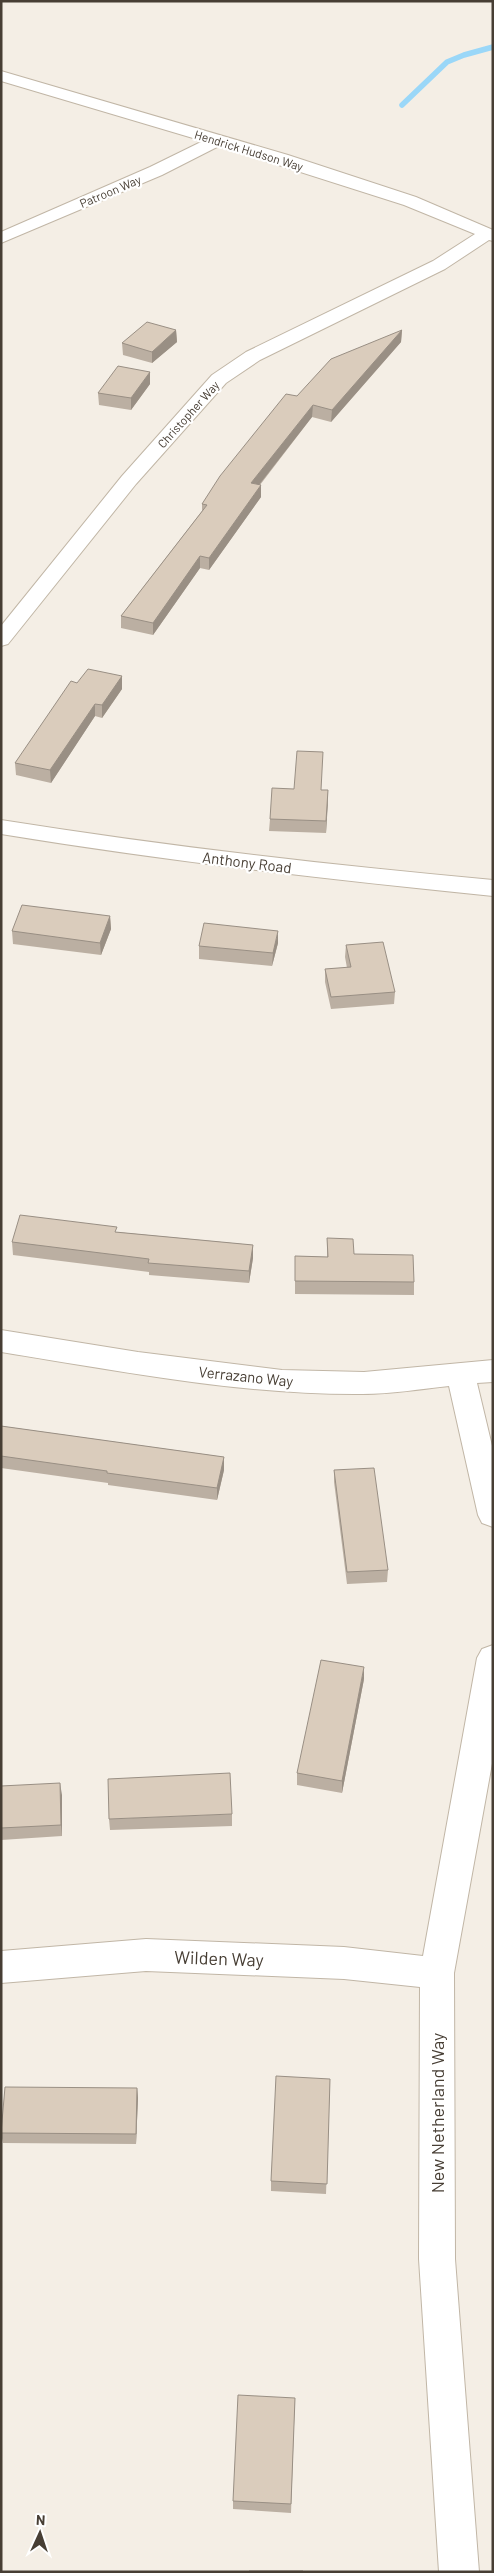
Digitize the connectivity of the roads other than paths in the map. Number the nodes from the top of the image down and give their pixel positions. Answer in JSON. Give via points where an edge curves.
{"nodes":[{"id":1,"x":1,"y":76,"type":"edge"},
{"id":2,"x":218,"y":140,"type":"junction"},
{"id":3,"x":490,"y":235,"type":"edge"},
{"id":4,"x":1,"y":238,"type":"edge"},
{"id":5,"x":1,"y":640,"type":"edge"},
{"id":6,"x":1,"y":827,"type":"edge"},
{"id":7,"x":493,"y":888,"type":"edge"},
{"id":8,"x":1,"y":1341,"type":"edge"},
{"id":9,"x":493,"y":1371,"type":"edge"},
{"id":10,"x":460,"y":1375,"type":"junction"},
{"id":11,"x":493,"y":1514,"type":"edge"},
{"id":12,"x":493,"y":1658,"type":"edge"},
{"id":13,"x":1,"y":1967,"type":"edge"},
{"id":14,"x":437,"y":1973,"type":"junction"},
{"id":15,"x":459,"y":2572,"type":"edge"}],
"edges":[{"from":1,"to":2,"type":"street","name":"Hendrick Hudson Way"},
{"from":2,"to":3,"type":"street","name":"Hendrick Hudson Way","via":[[410,201]]},
{"from":2,"to":4,"type":"street","name":"Patroon Way","via":[[156,171]]},
{"from":3,"to":5,"type":"street","name":"Christopher Way","via":[[439,264],[253,356],[220,379],[129,480]]},
{"from":6,"to":7,"type":"street","name":"Anthony Road","via":[[99,843],[339,873]]},
{"from":8,"to":10,"type":"street","name":"Verrazano Way","via":[[282,1381],[364,1383]]},
{"from":9,"to":10,"type":"street","name":"Verrazano Way"},
{"from":10,"to":11,"type":"street"},
{"from":12,"to":14,"type":"street","name":"New Netherland Way"},
{"from":13,"to":14,"type":"street","name":"Wilden Way","via":[[146,1954],[344,1963]]},
{"from":14,"to":15,"type":"street","name":"New Netherland Way","via":[[436,2259]]}]}
